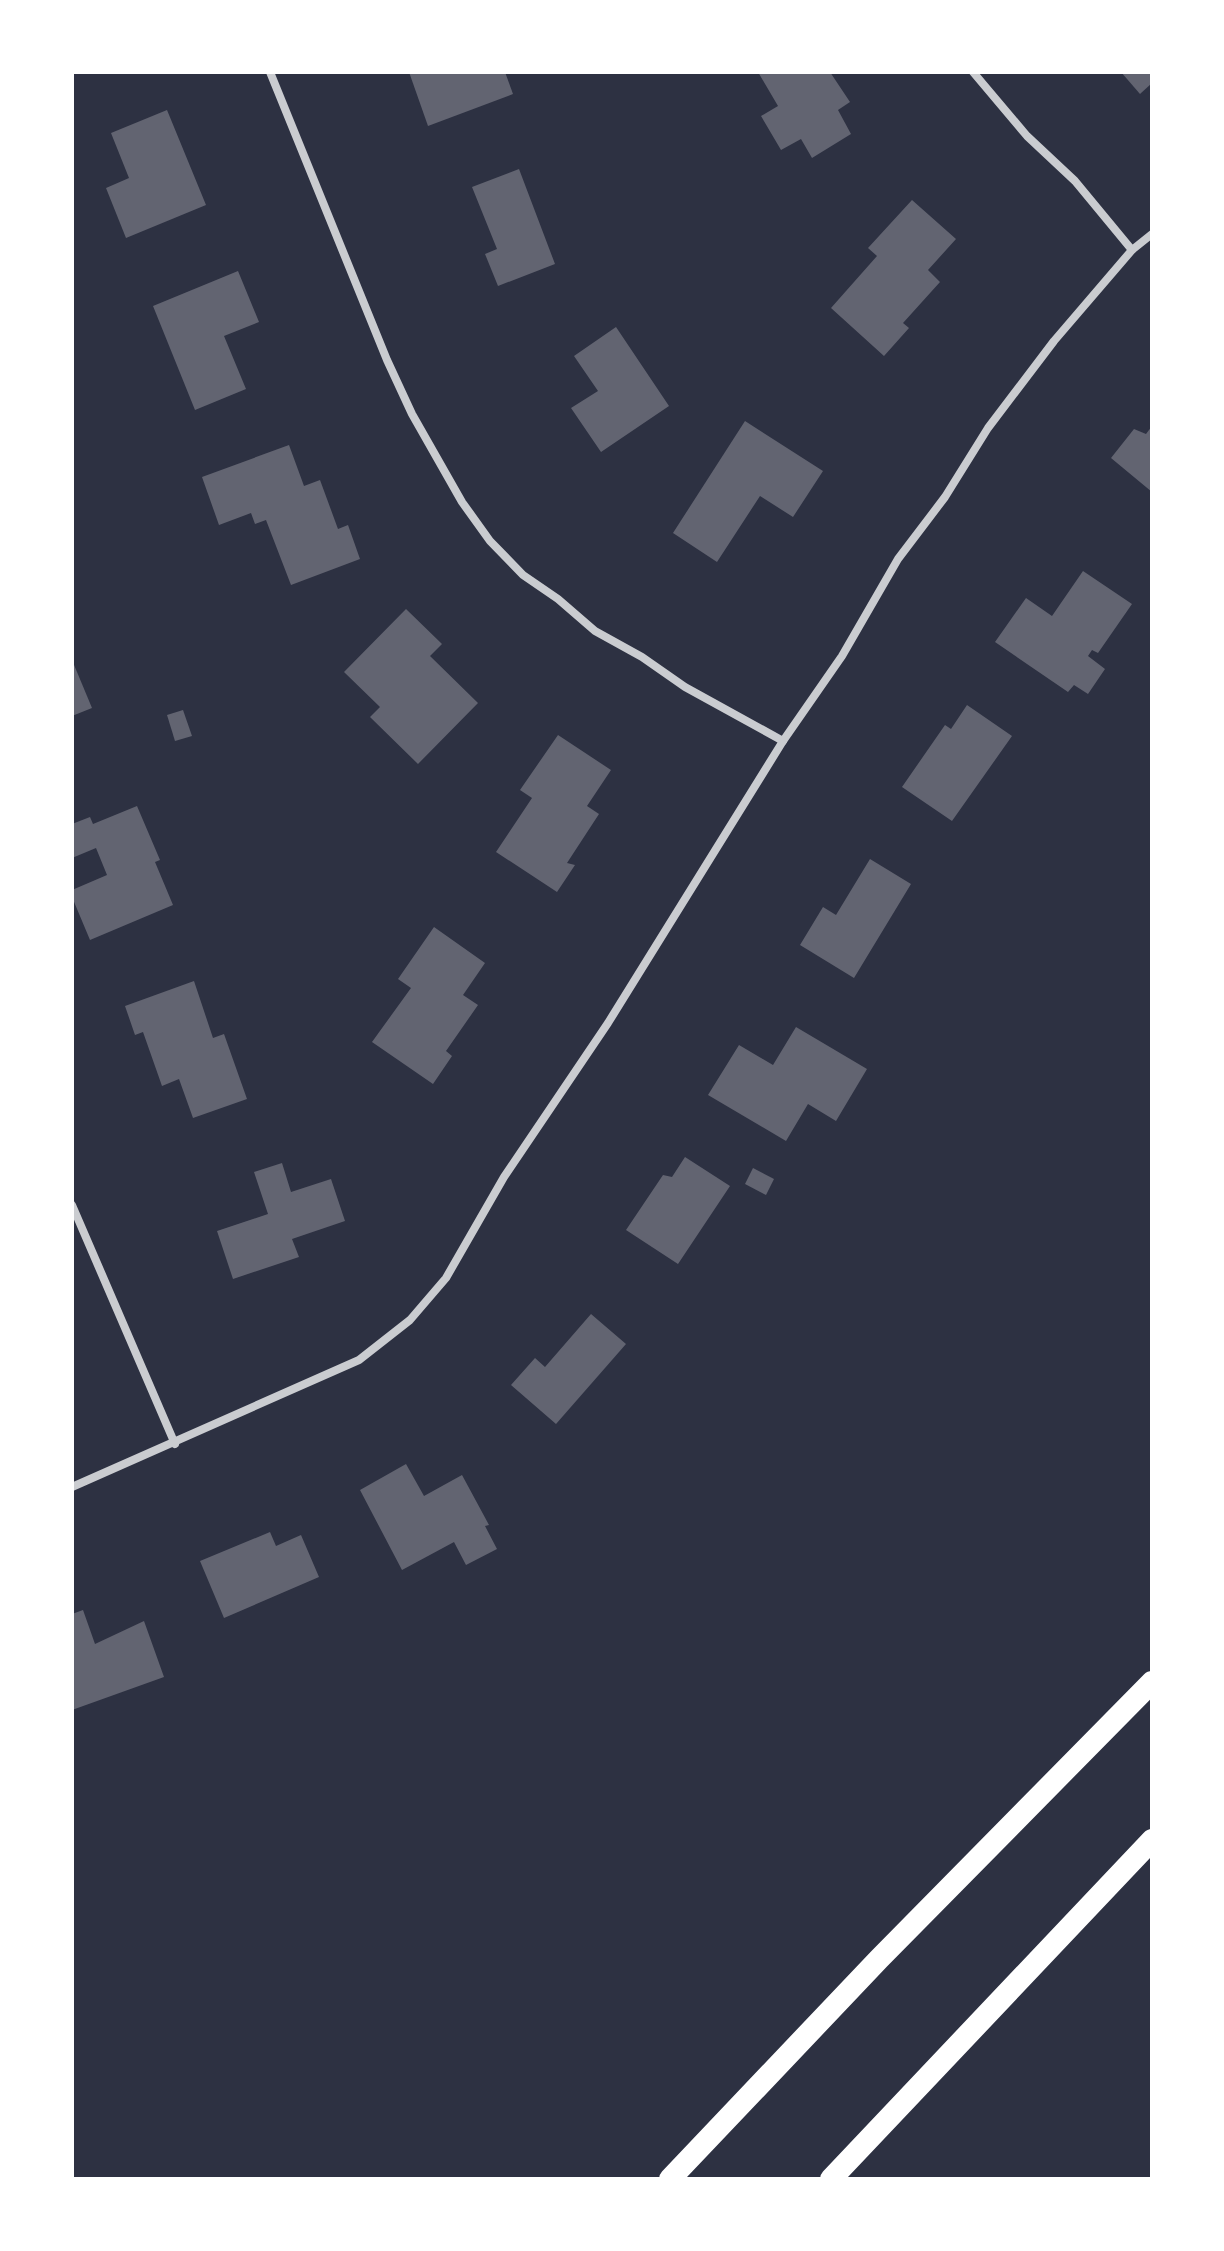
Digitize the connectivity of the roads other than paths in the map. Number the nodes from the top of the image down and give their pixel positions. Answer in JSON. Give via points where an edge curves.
{"nodes":[{"id":1,"x":270,"y":72,"type":"edge"},
{"id":2,"x":973,"y":72,"type":"edge"},
{"id":3,"x":1152,"y":234,"type":"edge"},
{"id":4,"x":1132,"y":250,"type":"junction"},
{"id":5,"x":783,"y":741,"type":"junction"},
{"id":6,"x":72,"y":1205,"type":"edge"},
{"id":7,"x":175,"y":1444,"type":"junction"},
{"id":8,"x":72,"y":1487,"type":"edge"},
{"id":9,"x":1152,"y":1682,"type":"edge"},
{"id":10,"x":1152,"y":1840,"type":"edge"},
{"id":11,"x":670,"y":2179,"type":"edge"},
{"id":12,"x":831,"y":2179,"type":"edge"}],
"edges":[{"from":1,"to":5,"type":"street","via":[[412,414],[490,541],[523,575],[595,631]]},
{"from":2,"to":4,"type":"street"},
{"from":3,"to":4,"type":"street"},
{"from":4,"to":5,"type":"street","via":[[988,428]]},
{"from":5,"to":7,"type":"street","via":[[608,1023],[504,1177],[446,1278],[410,1320],[359,1360]]},
{"from":6,"to":7,"type":"street"},
{"from":7,"to":8,"type":"street"},
{"from":9,"to":11,"type":"highway"},
{"from":10,"to":12,"type":"highway"}]}
